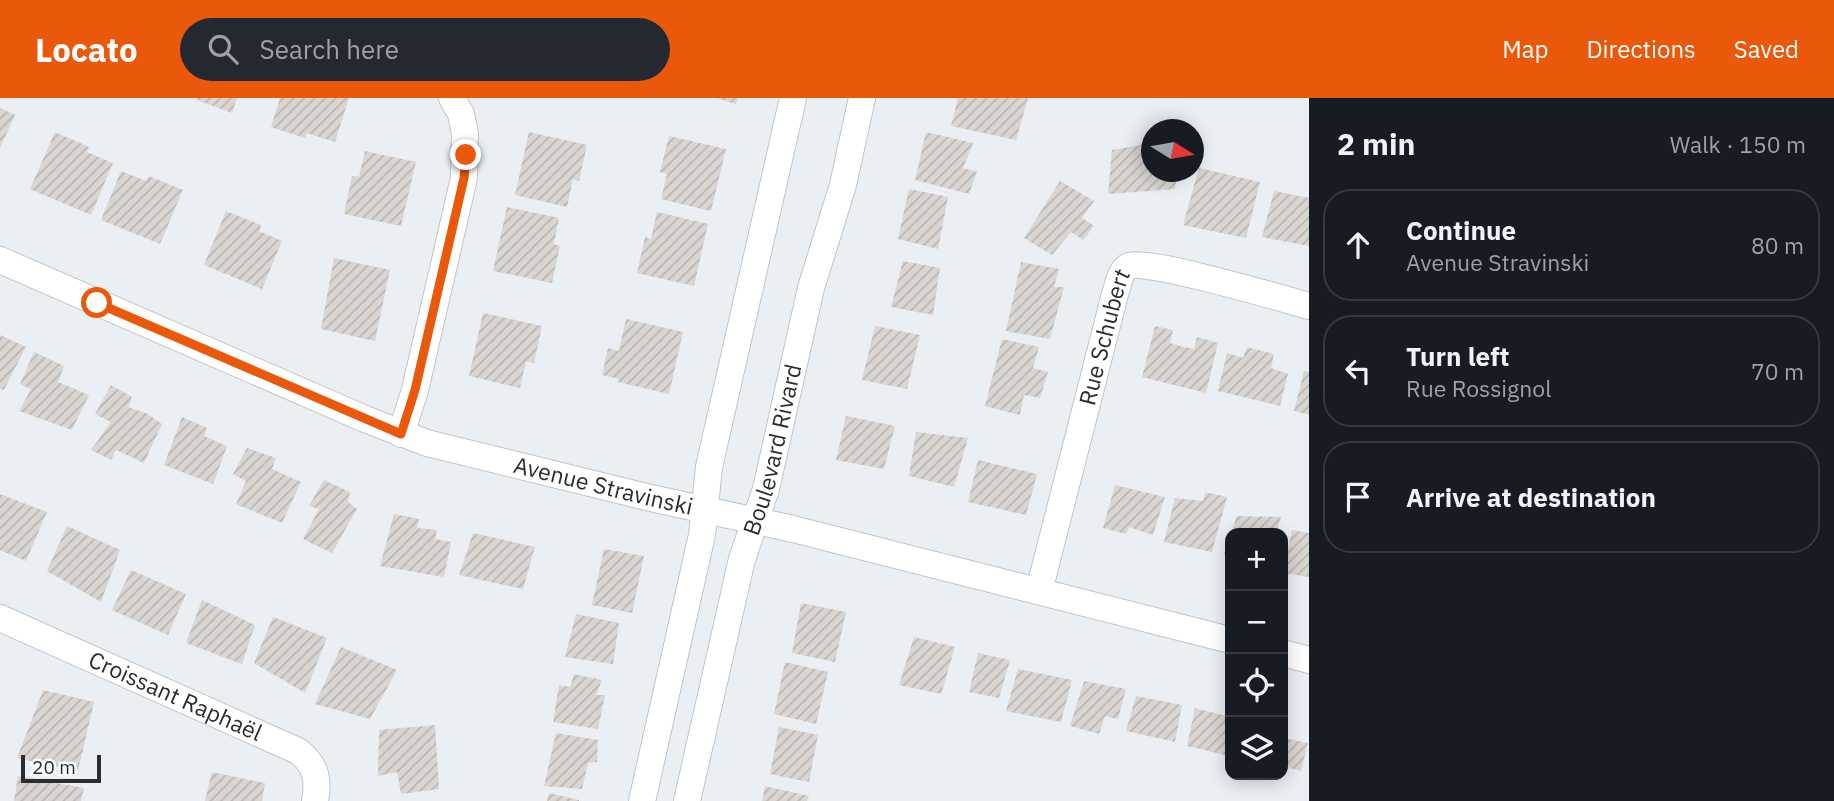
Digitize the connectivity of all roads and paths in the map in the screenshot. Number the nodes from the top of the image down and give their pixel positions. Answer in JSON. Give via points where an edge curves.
{"nodes":[{"id":1,"x":452,"y":98,"type":"edge"},
{"id":2,"x":793,"y":98,"type":"edge"},
{"id":3,"x":862,"y":98,"type":"edge"},
{"id":4,"x":0,"y":260,"type":"edge"},
{"id":5,"x":1309,"y":306,"type":"edge"},
{"id":6,"x":401,"y":434,"type":"junction"},
{"id":7,"x":704,"y":510,"type":"junction"},
{"id":8,"x":754,"y":520,"type":"junction"},
{"id":9,"x":1039,"y":591,"type":"junction"},
{"id":10,"x":0,"y":618,"type":"edge"},
{"id":11,"x":1225,"y":639,"type":"edge"},
{"id":12,"x":1287,"y":654,"type":"edge"},
{"id":13,"x":1309,"y":660,"type":"edge"},
{"id":14,"x":315,"y":801,"type":"edge"},
{"id":15,"x":642,"y":801,"type":"edge"},
{"id":16,"x":687,"y":801,"type":"edge"}],
"edges":[{"from":1,"to":6,"type":"street","via":[[465,134],[464,178]]},
{"from":2,"to":7,"type":"street","name":"Boulevard Rivard","via":[[709,467]]},
{"from":3,"to":8,"type":"street","name":"Boulevard Rivard","via":[[843,185],[811,288],[766,489]]},
{"from":4,"to":6,"type":"street","name":"Avenue Stravinski"},
{"from":5,"to":9,"type":"street","name":"Rue Schubert","via":[[1165,268],[1128,266],[1115,295]]},
{"from":6,"to":7,"type":"street","name":"Avenue Stravinski","via":[[454,451]]},
{"from":7,"to":8,"type":"street","name":"Avenue Stravinski"},
{"from":7,"to":15,"type":"street","name":"Boulevard Rivard"},
{"from":8,"to":9,"type":"street","name":"Avenue Stravinski"},
{"from":8,"to":16,"type":"street","name":"Boulevard Rivard","via":[[741,559]]},
{"from":9,"to":11,"type":"street","name":"Avenue Stravinski"},
{"from":10,"to":14,"type":"street","name":"Croissant Raphaël","via":[[298,751],[313,765]]},
{"from":12,"to":13,"type":"street"}]}
